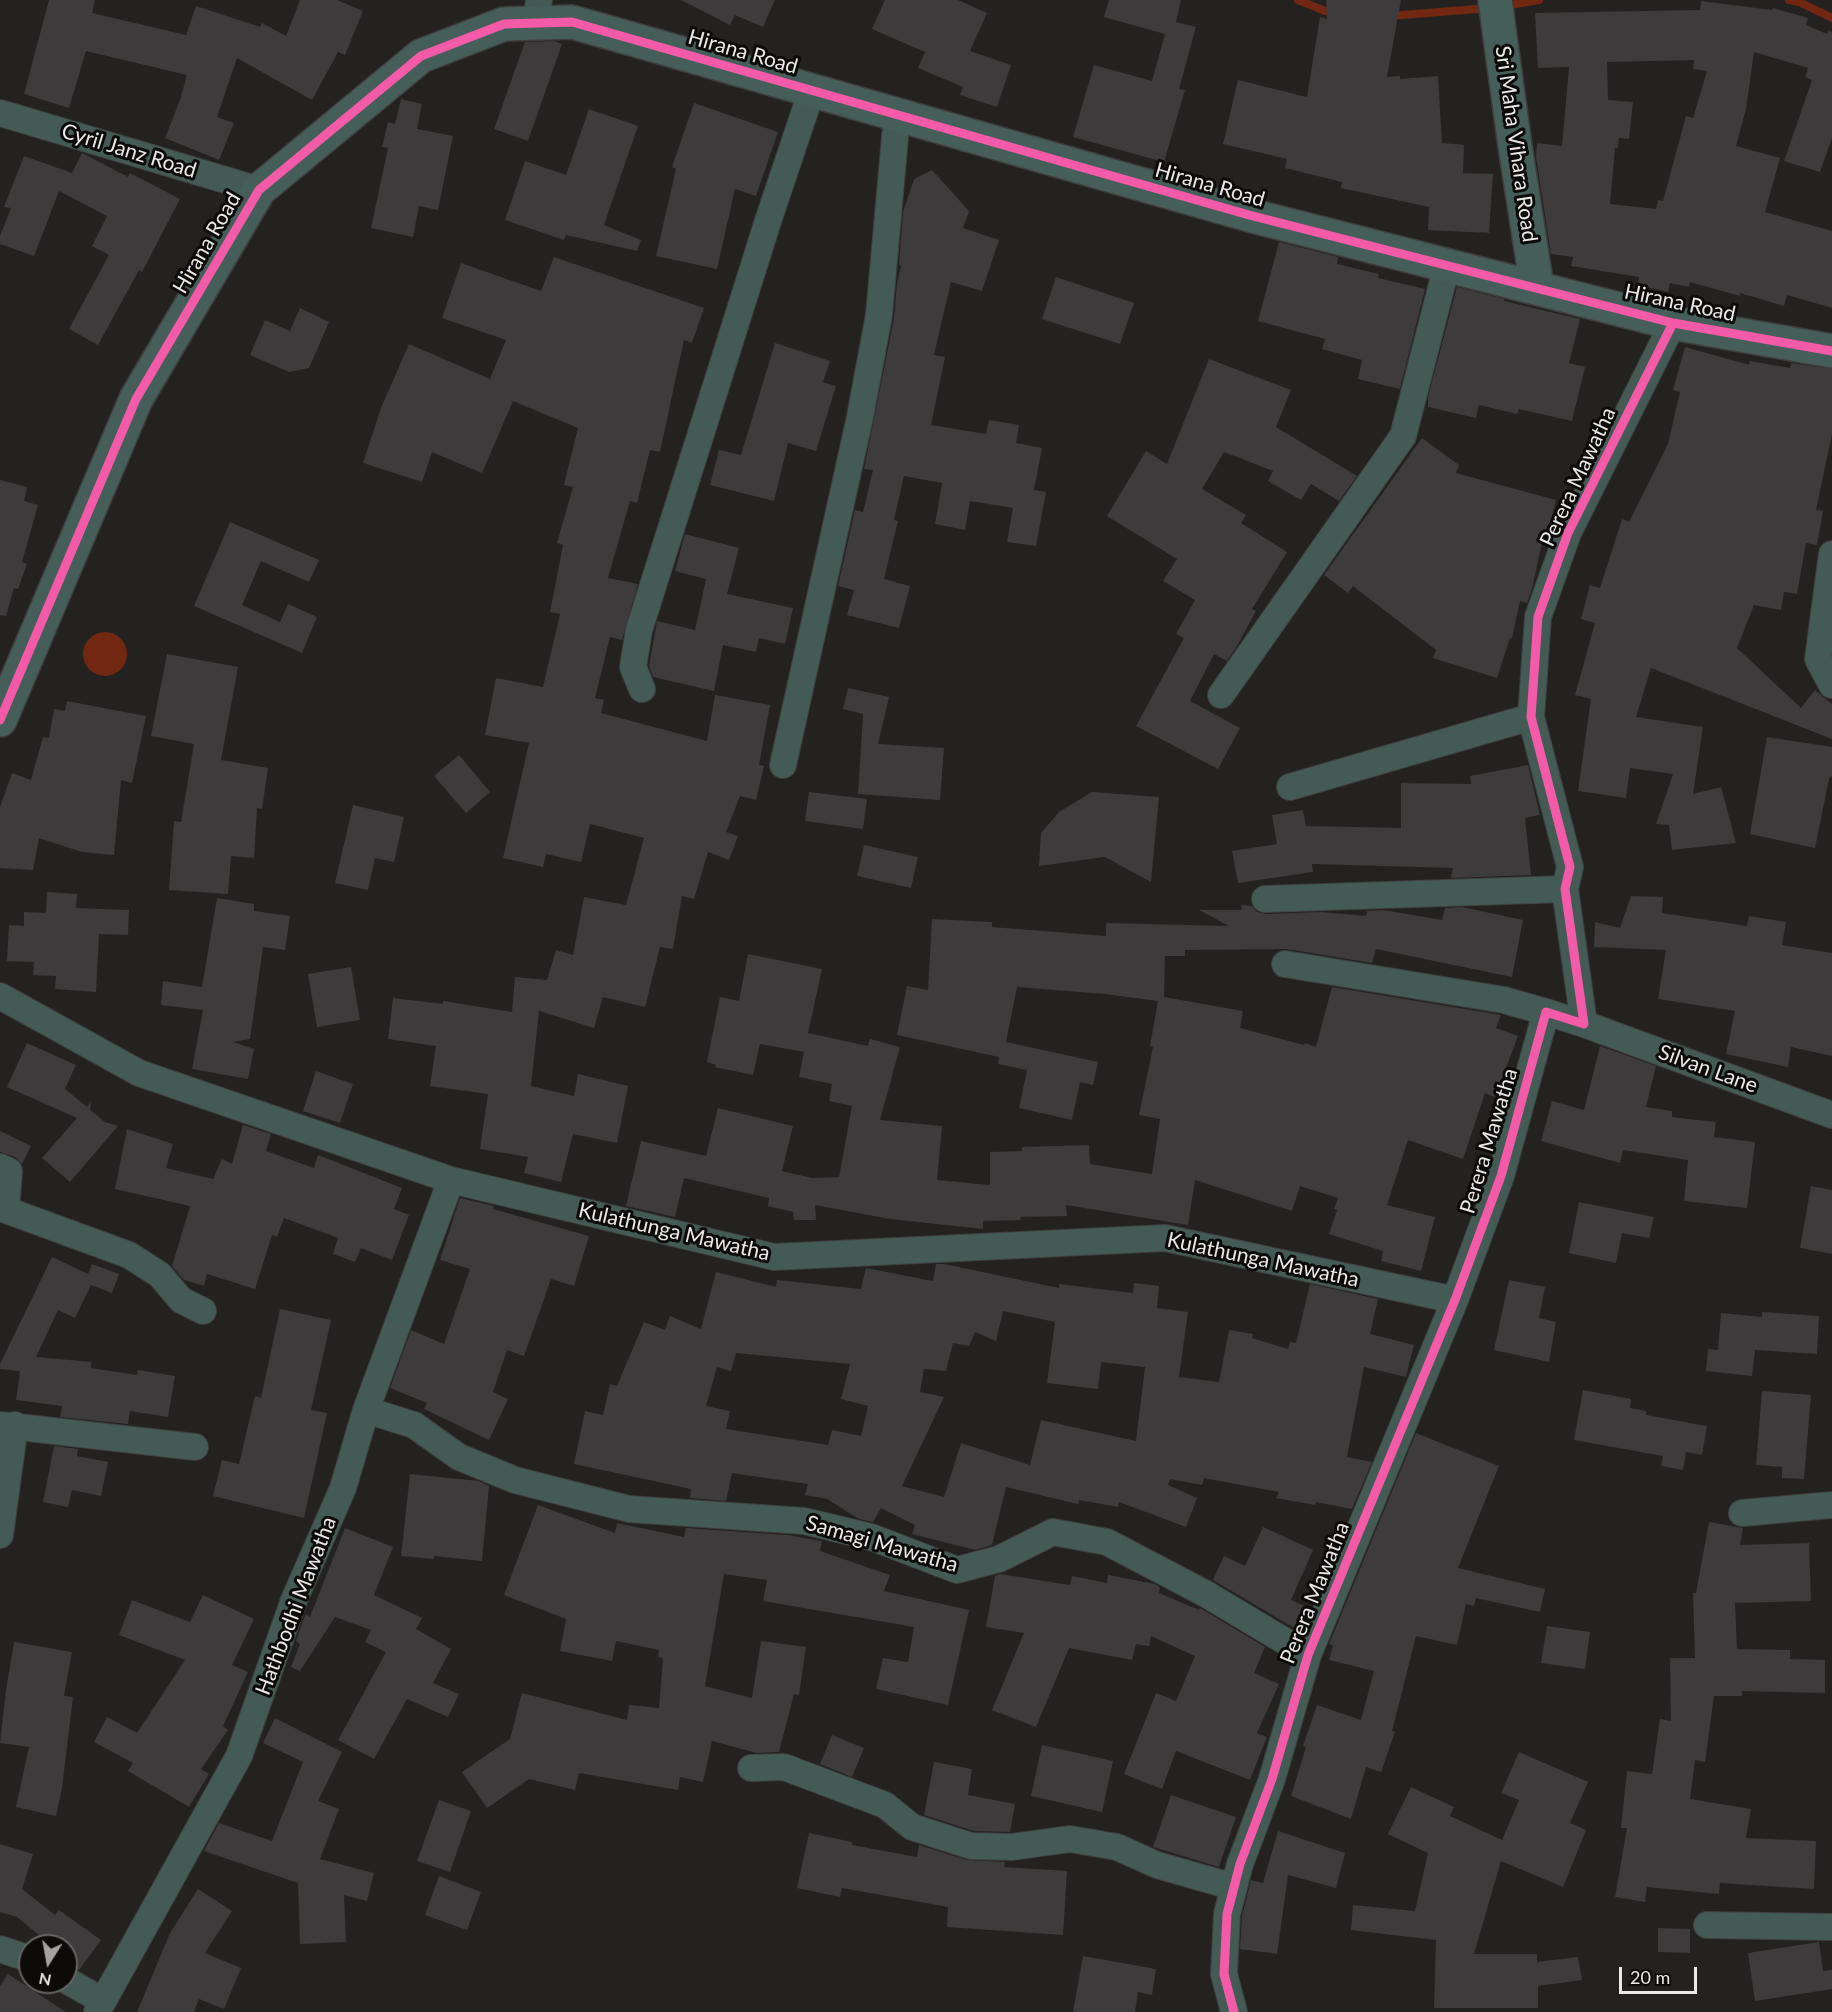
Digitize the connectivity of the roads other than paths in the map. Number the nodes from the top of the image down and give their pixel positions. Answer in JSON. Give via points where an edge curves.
{"nodes":[{"id":1,"x":1496,"y":9,"type":"edge"},
{"id":2,"x":537,"y":11,"type":"edge"},
{"id":3,"x":812,"y":90,"type":"junction"},
{"id":4,"x":0,"y":113,"type":"edge"},
{"id":5,"x":897,"y":115,"type":"junction"},
{"id":6,"x":259,"y":190,"type":"junction"},
{"id":7,"x":1447,"y":265,"type":"junction"},
{"id":8,"x":1537,"y":287,"type":"junction"},
{"id":9,"x":1673,"y":323,"type":"junction"},
{"id":10,"x":1832,"y":351,"type":"edge"},
{"id":11,"x":1832,"y":554,"type":"edge"},
{"id":12,"x":1832,"y":685,"type":"edge"},
{"id":13,"x":642,"y":689,"type":"dead end"},
{"id":14,"x":1221,"y":694,"type":"dead end"},
{"id":15,"x":1531,"y":717,"type":"junction"},
{"id":16,"x":0,"y":720,"type":"edge"},
{"id":17,"x":783,"y":765,"type":"dead end"},
{"id":18,"x":1290,"y":787,"type":"dead end"},
{"id":19,"x":1565,"y":889,"type":"junction"},
{"id":20,"x":1265,"y":899,"type":"dead end"},
{"id":21,"x":1285,"y":964,"type":"dead end"},
{"id":22,"x":0,"y":996,"type":"edge"},
{"id":23,"x":1546,"y":1012,"type":"junction"},
{"id":24,"x":1584,"y":1024,"type":"junction"},
{"id":25,"x":1832,"y":1115,"type":"edge"},
{"id":26,"x":0,"y":1167,"type":"edge"},
{"id":27,"x":452,"y":1180,"type":"junction"},
{"id":28,"x":1455,"y":1300,"type":"junction"},
{"id":29,"x":203,"y":1311,"type":"dead end"},
{"id":30,"x":366,"y":1410,"type":"junction"},
{"id":31,"x":8,"y":1425,"type":"edge"},
{"id":32,"x":195,"y":1447,"type":"dead end"},
{"id":33,"x":1832,"y":1505,"type":"edge"},
{"id":34,"x":1742,"y":1513,"type":"dead end"},
{"id":35,"x":0,"y":1534,"type":"edge"},
{"id":36,"x":1308,"y":1655,"type":"junction"},
{"id":37,"x":751,"y":1768,"type":"dead end"},
{"id":38,"x":1234,"y":1887,"type":"junction"},
{"id":39,"x":1707,"y":1924,"type":"dead end"},
{"id":40,"x":1832,"y":1927,"type":"edge"},
{"id":41,"x":0,"y":1949,"type":"edge"},
{"id":42,"x":18,"y":1955,"type":"edge"},
{"id":43,"x":78,"y":1990,"type":"edge"},
{"id":44,"x":100,"y":2007,"type":"edge"},
{"id":45,"x":1234,"y":2012,"type":"edge"}],
"edges":[{"from":1,"to":8,"type":"street","name":"Sri Maha Vihara Road"},
{"from":2,"to":3,"type":"street","name":"Hirana Road"},
{"from":2,"to":6,"type":"street","name":"Hirana Road","via":[[422,56]]},
{"from":3,"to":5,"type":"street","name":"Hirana Road"},
{"from":3,"to":13,"type":"street","via":[[639,630],[633,667]]},
{"from":4,"to":6,"type":"street","name":"Cyril Janz Road"},
{"from":5,"to":7,"type":"street","name":"Hirana Road","via":[[1248,215]]},
{"from":5,"to":17,"type":"street","via":[[877,327]]},
{"from":6,"to":16,"type":"street","name":"Hirana Road","via":[[136,399]]},
{"from":7,"to":8,"type":"street","name":"Hirana Road"},
{"from":7,"to":14,"type":"street","via":[[1403,436]]},
{"from":8,"to":9,"type":"street","name":"Hirana Road"},
{"from":9,"to":10,"type":"street","name":"Hirana Road"},
{"from":9,"to":15,"type":"street","name":"Perera Mawatha","via":[[1568,533],[1538,617]]},
{"from":11,"to":12,"type":"street","via":[[1818,658]]},
{"from":15,"to":18,"type":"street"},
{"from":15,"to":19,"type":"street","name":"Perera Mawatha","via":[[1570,867]]},
{"from":19,"to":20,"type":"street"},
{"from":19,"to":24,"type":"street","name":"Perera Mawatha"},
{"from":21,"to":23,"type":"street","via":[[1504,1000]]},
{"from":22,"to":27,"type":"street","name":"Kulathunga Mawatha","via":[[139,1073]]},
{"from":23,"to":24,"type":"street"},
{"from":23,"to":28,"type":"street","name":"Perera Mawatha","via":[[1501,1176]]},
{"from":24,"to":25,"type":"street","name":"Silvan Lane"},
{"from":26,"to":29,"type":"street","via":[[9,1171],[6,1210],[129,1255],[160,1275],[181,1300]]},
{"from":27,"to":28,"type":"street","name":"Kulathunga Mawatha","via":[[774,1257],[1165,1238]]},
{"from":27,"to":30,"type":"street","name":"Hathbodhi Mawatha"},
{"from":28,"to":36,"type":"street","name":"Perera Mawatha"},
{"from":30,"to":36,"type":"street","name":"Samagi Mawatha","via":[[414,1425],[459,1457],[515,1480],[629,1509],[804,1521],[871,1537],[957,1570],[999,1559],[1053,1532],[1107,1542],[1206,1594]]},
{"from":30,"to":44,"type":"street","name":"Hathbodhi Mawatha","via":[[343,1488],[294,1600],[239,1756]]},
{"from":31,"to":32,"type":"street"},
{"from":31,"to":35,"type":"street"},
{"from":33,"to":34,"type":"street"},
{"from":36,"to":38,"type":"street","name":"Perera Mawatha","via":[[1272,1779]]},
{"from":37,"to":38,"type":"street","via":[[784,1767],[885,1805],[912,1827],[971,1846],[1012,1847],[1070,1839],[1117,1847],[1157,1865]]},
{"from":38,"to":45,"type":"street","name":"Perera Mawatha","via":[[1227,1914],[1224,1974]]},
{"from":39,"to":40,"type":"street"},
{"from":41,"to":42,"type":"street"},
{"from":43,"to":44,"type":"street"}]}
